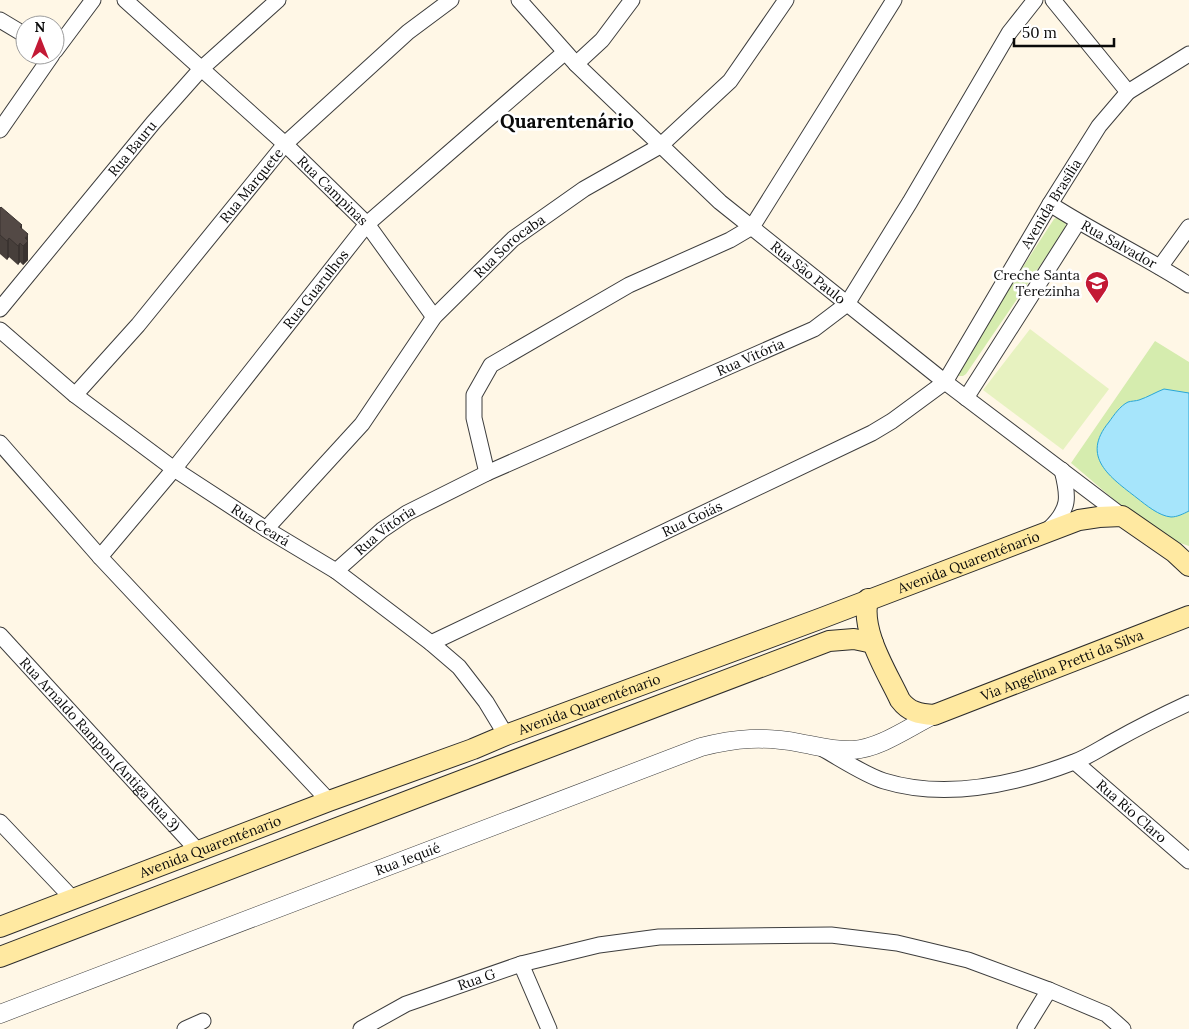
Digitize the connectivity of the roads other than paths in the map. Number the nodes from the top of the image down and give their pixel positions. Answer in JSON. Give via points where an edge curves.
{"nodes":[{"id":1,"x":93,"y":0,"type":"edge"},
{"id":2,"x":125,"y":0,"type":"edge"},
{"id":3,"x":278,"y":0,"type":"edge"},
{"id":4,"x":451,"y":0,"type":"edge"},
{"id":5,"x":520,"y":0,"type":"edge"},
{"id":6,"x":632,"y":0,"type":"edge"},
{"id":7,"x":786,"y":0,"type":"edge"},
{"id":8,"x":894,"y":0,"type":"edge"},
{"id":9,"x":1035,"y":0,"type":"edge"},
{"id":10,"x":1053,"y":0,"type":"edge"},
{"id":11,"x":0,"y":20,"type":"edge"},
{"id":12,"x":15,"y":29,"type":"edge"},
{"id":13,"x":65,"y":38,"type":"edge"},
{"id":14,"x":564,"y":52,"type":"junction"},
{"id":15,"x":1189,"y":54,"type":"edge"},
{"id":16,"x":576,"y":64,"type":"junction"},
{"id":17,"x":45,"y":65,"type":"edge"},
{"id":18,"x":201,"y":69,"type":"junction"},
{"id":19,"x":1128,"y":92,"type":"junction"},
{"id":20,"x":0,"y":130,"type":"edge"},
{"id":21,"x":285,"y":144,"type":"junction"},
{"id":22,"x":660,"y":146,"type":"junction"},
{"id":23,"x":1050,"y":204,"type":"junction"},
{"id":24,"x":1078,"y":222,"type":"junction"},
{"id":25,"x":367,"y":224,"type":"junction"},
{"id":26,"x":752,"y":227,"type":"junction"},
{"id":27,"x":1189,"y":227,"type":"edge"},
{"id":28,"x":1160,"y":267,"type":"junction"},
{"id":29,"x":1189,"y":285,"type":"edge"},
{"id":30,"x":847,"y":304,"type":"junction"},
{"id":31,"x":0,"y":309,"type":"edge"},
{"id":32,"x":434,"y":317,"type":"junction"},
{"id":33,"x":0,"y":330,"type":"edge"},
{"id":34,"x":945,"y":382,"type":"junction"},
{"id":35,"x":75,"y":395,"type":"junction"},
{"id":36,"x":966,"y":398,"type":"junction"},
{"id":37,"x":0,"y":443,"type":"edge"},
{"id":38,"x":174,"y":469,"type":"junction"},
{"id":39,"x":1062,"y":470,"type":"junction"},
{"id":40,"x":487,"y":472,"type":"junction"},
{"id":41,"x":1122,"y":516,"type":"junction"},
{"id":42,"x":266,"y":529,"type":"junction"},
{"id":43,"x":1045,"y":534,"type":"junction"},
{"id":44,"x":1182,"y":553,"type":"edge"},
{"id":45,"x":100,"y":557,"type":"junction"},
{"id":46,"x":1189,"y":566,"type":"edge"},
{"id":47,"x":336,"y":571,"type":"junction"},
{"id":48,"x":868,"y":599,"type":"junction"},
{"id":49,"x":1186,"y":616,"type":"edge"},
{"id":50,"x":0,"y":635,"type":"edge"},
{"id":51,"x":431,"y":643,"type":"junction"},
{"id":52,"x":873,"y":643,"type":"junction"},
{"id":53,"x":1189,"y":703,"type":"edge"},
{"id":54,"x":934,"y":715,"type":"junction"},
{"id":55,"x":506,"y":735,"type":"junction"},
{"id":56,"x":822,"y":748,"type":"junction"},
{"id":57,"x":1075,"y":762,"type":"junction"},
{"id":58,"x":329,"y":801,"type":"junction"},
{"id":59,"x":0,"y":822,"type":"edge"},
{"id":60,"x":199,"y":852,"type":"junction"},
{"id":61,"x":1189,"y":861,"type":"edge"},
{"id":62,"x":73,"y":899,"type":"junction"},
{"id":63,"x":0,"y":927,"type":"edge"},
{"id":64,"x":0,"y":958,"type":"edge"},
{"id":65,"x":521,"y":964,"type":"junction"},
{"id":66,"x":1049,"y":990,"type":"junction"},
{"id":67,"x":0,"y":1014,"type":"edge"},
{"id":68,"x":203,"y":1021,"type":"dead end"},
{"id":69,"x":184,"y":1029,"type":"edge"},
{"id":70,"x":361,"y":1029,"type":"edge"},
{"id":71,"x":549,"y":1029,"type":"edge"},
{"id":72,"x":1025,"y":1029,"type":"edge"},
{"id":73,"x":1123,"y":1029,"type":"edge"}],
"edges":[{"from":1,"to":13,"type":"street"},
{"from":2,"to":18,"type":"street","name":"Rua Campinas"},
{"from":3,"to":18,"type":"street","name":"Rua Bauru"},
{"from":4,"to":21,"type":"street","name":"Rua Marquete","via":[[408,32]]},
{"from":5,"to":14,"type":"street","name":"Rua São Paulo"},
{"from":6,"to":16,"type":"street","via":[[602,40]]},
{"from":7,"to":22,"type":"street","name":"Rua Sorocaba","via":[[730,81]]},
{"from":8,"to":26,"type":"street"},
{"from":9,"to":30,"type":"street","name":"Rua Vitória","via":[[1009,33]]},
{"from":10,"to":19,"type":"street"},
{"from":11,"to":12,"type":"street"},
{"from":14,"to":16,"type":"street","name":"Rua São Paulo"},
{"from":14,"to":25,"type":"street","name":"Rua Guarulhos"},
{"from":15,"to":19,"type":"street","name":"Avenida Brasília"},
{"from":16,"to":22,"type":"street","name":"Rua São Paulo"},
{"from":17,"to":20,"type":"street"},
{"from":18,"to":21,"type":"street","name":"Rua Campinas"},
{"from":18,"to":31,"type":"street","name":"Rua Bauru"},
{"from":19,"to":23,"type":"street","name":"Avenida Brasília","via":[[1099,126]]},
{"from":21,"to":25,"type":"street","name":"Rua Campinas"},
{"from":21,"to":35,"type":"street","name":"Rua Marquete","via":[[138,325]]},
{"from":22,"to":26,"type":"street","name":"Rua São Paulo"},
{"from":22,"to":32,"type":"street","name":"Rua Sorocaba","via":[[584,189],[513,240]]},
{"from":23,"to":24,"type":"street","name":"Rua Salvador"},
{"from":23,"to":34,"type":"street","name":"Avenida Brasília"},
{"from":24,"to":28,"type":"street","name":"Rua Salvador"},
{"from":24,"to":36,"type":"street"},
{"from":25,"to":32,"type":"street","name":"Rua Campinas"},
{"from":25,"to":38,"type":"street","name":"Rua Guarulhos"},
{"from":26,"to":30,"type":"street","name":"Rua São Paulo"},
{"from":26,"to":40,"type":"street","via":[[629,285],[491,365],[474,395],[474,418]]},
{"from":27,"to":28,"type":"street"},
{"from":28,"to":29,"type":"street","name":"Rua Salvador"},
{"from":30,"to":34,"type":"street","name":"Rua São Paulo"},
{"from":30,"to":40,"type":"street","name":"Rua Vitória","via":[[814,329]]},
{"from":32,"to":42,"type":"street","name":"Rua Sorocaba","via":[[362,424]]},
{"from":33,"to":35,"type":"street","name":"Rua Ceará"},
{"from":34,"to":36,"type":"street","name":"Rua São Paulo"},
{"from":34,"to":51,"type":"street","name":"Rua Goiás","via":[[872,433]]},
{"from":35,"to":38,"type":"street","name":"Rua Ceará"},
{"from":36,"to":39,"type":"street","name":"Rua São Paulo"},
{"from":37,"to":45,"type":"street"},
{"from":38,"to":42,"type":"street","name":"Rua Ceará"},
{"from":38,"to":45,"type":"street","name":"Rua Guarulhos"},
{"from":39,"to":41,"type":"street","name":"Rua São Paulo"},
{"from":39,"to":43,"type":"street","via":[[1067,498],[1065,508],[1060,519]]},
{"from":40,"to":47,"type":"street","name":"Rua Vitória","via":[[407,512]]},
{"from":41,"to":43,"type":"main road","name":"Avenida Quarenténario","via":[[1079,520]]},
{"from":41,"to":44,"type":"main road"},
{"from":42,"to":47,"type":"street","name":"Rua Ceará"},
{"from":43,"to":48,"type":"main road","name":"Avenida Quarenténario"},
{"from":44,"to":46,"type":"main road"},
{"from":45,"to":58,"type":"street"},
{"from":47,"to":51,"type":"street","name":"Rua Ceará"},
{"from":48,"to":52,"type":"main road","via":[[866,614]]},
{"from":48,"to":55,"type":"main road","name":"Avenida Quarenténario"},
{"from":49,"to":54,"type":"main road","name":"Via Angelina Pretti da Silva"},
{"from":50,"to":60,"type":"street","name":"Rua Arnaldo Rampon (Antiga Rua 3)"},
{"from":51,"to":55,"type":"street","name":"Rua Ceará","via":[[459,667]]},
{"from":52,"to":54,"type":"main road","via":[[905,706],[919,714]]},
{"from":52,"to":64,"type":"main road","via":[[854,639],[829,641]]},
{"from":53,"to":57,"type":"street"},
{"from":54,"to":56,"type":"street","name":"Rua Jequié","via":[[871,746],[854,750]]},
{"from":55,"to":58,"type":"main road","name":"Avenida Quarenténario"},
{"from":56,"to":57,"type":"street","via":[[881,780],[905,787],[940,790],[1013,781]]},
{"from":56,"to":67,"type":"street","name":"Rua Jequié","via":[[771,739],[743,738],[700,747]]},
{"from":57,"to":61,"type":"street","name":"Rua Rio Claro"},
{"from":58,"to":60,"type":"main road","name":"Avenida Quarenténario"},
{"from":59,"to":62,"type":"street"},
{"from":60,"to":62,"type":"main road","name":"Avenida Quarenténario"},
{"from":62,"to":63,"type":"main road","name":"Avenida Quarenténario"},
{"from":65,"to":66,"type":"street","name":"Rua G","via":[[599,945],[660,936],[831,935],[897,943],[968,960]]},
{"from":65,"to":70,"type":"street","name":"Rua G","via":[[406,1004]]},
{"from":65,"to":71,"type":"street"},
{"from":66,"to":72,"type":"street"},
{"from":66,"to":73,"type":"street","name":"Rua G","via":[[1106,1014]]},
{"from":68,"to":69,"type":"street"}]}
